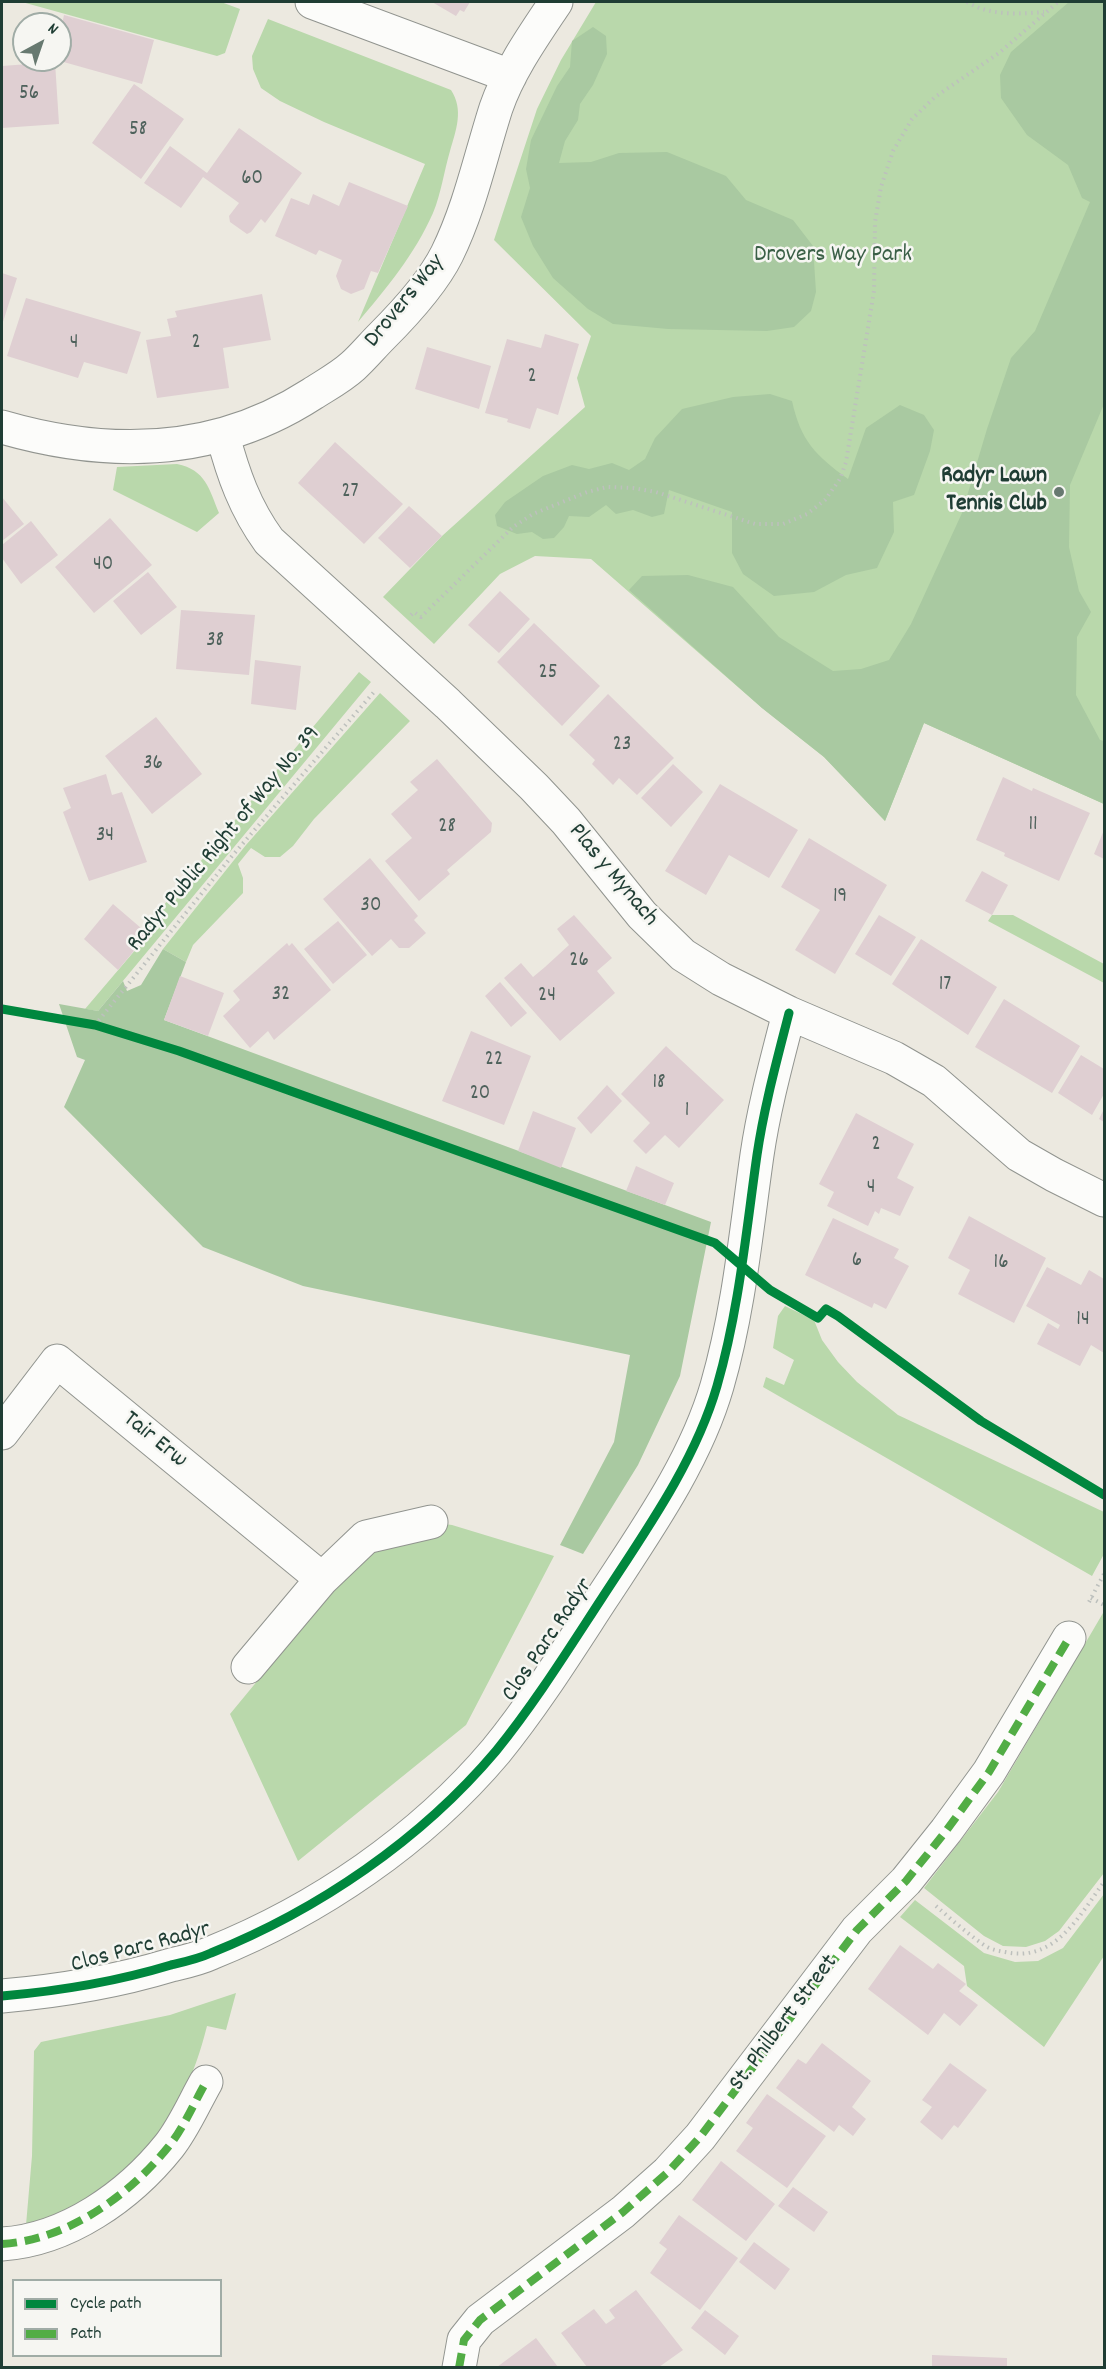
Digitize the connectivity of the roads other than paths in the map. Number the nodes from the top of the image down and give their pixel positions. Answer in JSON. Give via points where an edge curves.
{"nodes":[{"id":1,"x":312,"y":2,"type":"edge"},
{"id":2,"x":556,"y":2,"type":"edge"},
{"id":3,"x":510,"y":76,"type":"junction"},
{"id":4,"x":2,"y":427,"type":"edge"},
{"id":5,"x":223,"y":436,"type":"junction"},
{"id":6,"x":789,"y":1013,"type":"junction"},
{"id":7,"x":1104,"y":1200,"type":"edge"},
{"id":8,"x":2,"y":1434,"type":"edge"},
{"id":9,"x":431,"y":1522,"type":"dead end"},
{"id":10,"x":322,"y":1579,"type":"junction"},
{"id":11,"x":1069,"y":1638,"type":"dead end"},
{"id":12,"x":248,"y":1667,"type":"dead end"},
{"id":13,"x":2,"y":1996,"type":"edge"},
{"id":14,"x":206,"y":2082,"type":"dead end"},
{"id":15,"x":2,"y":2244,"type":"edge"},
{"id":16,"x":459,"y":2367,"type":"edge"}],
"edges":[{"from":1,"to":3,"type":"street"},
{"from":2,"to":3,"type":"street","name":"Drovers Way"},
{"from":3,"to":5,"type":"street","name":"Drovers Way","via":[[496,108],[466,212],[445,257],[424,288],[352,367],[293,406]]},
{"from":4,"to":5,"type":"street","name":"Drovers Way","via":[[40,438],[134,447]]},
{"from":5,"to":6,"type":"street","name":"Plas y Mynach","via":[[242,498],[269,541],[534,787],[642,915],[683,955]]},
{"from":6,"to":7,"type":"street","name":"Plas y Mynach","via":[[894,1058],[934,1081],[1019,1155]]},
{"from":6,"to":13,"type":"street","name":"Clos Parc Radyr","via":[[764,1112],[736,1306],[717,1386],[700,1435],[614,1580],[495,1751],[447,1803],[390,1851],[335,1890],[273,1924],[209,1954],[130,1977],[60,1991]]},
{"from":8,"to":10,"type":"street","name":"Tair Erw","via":[[57,1361]]},
{"from":9,"to":10,"type":"street","via":[[366,1537]]},
{"from":10,"to":12,"type":"street"},
{"from":11,"to":16,"type":"street","name":"St. Philbert Street","via":[[988,1772],[906,1881],[857,1930],[700,2137],[623,2212],[480,2320],[464,2340]]},
{"from":14,"to":15,"type":"street","via":[[170,2144],[143,2175],[118,2195],[88,2216],[57,2230],[24,2242]]}]}
